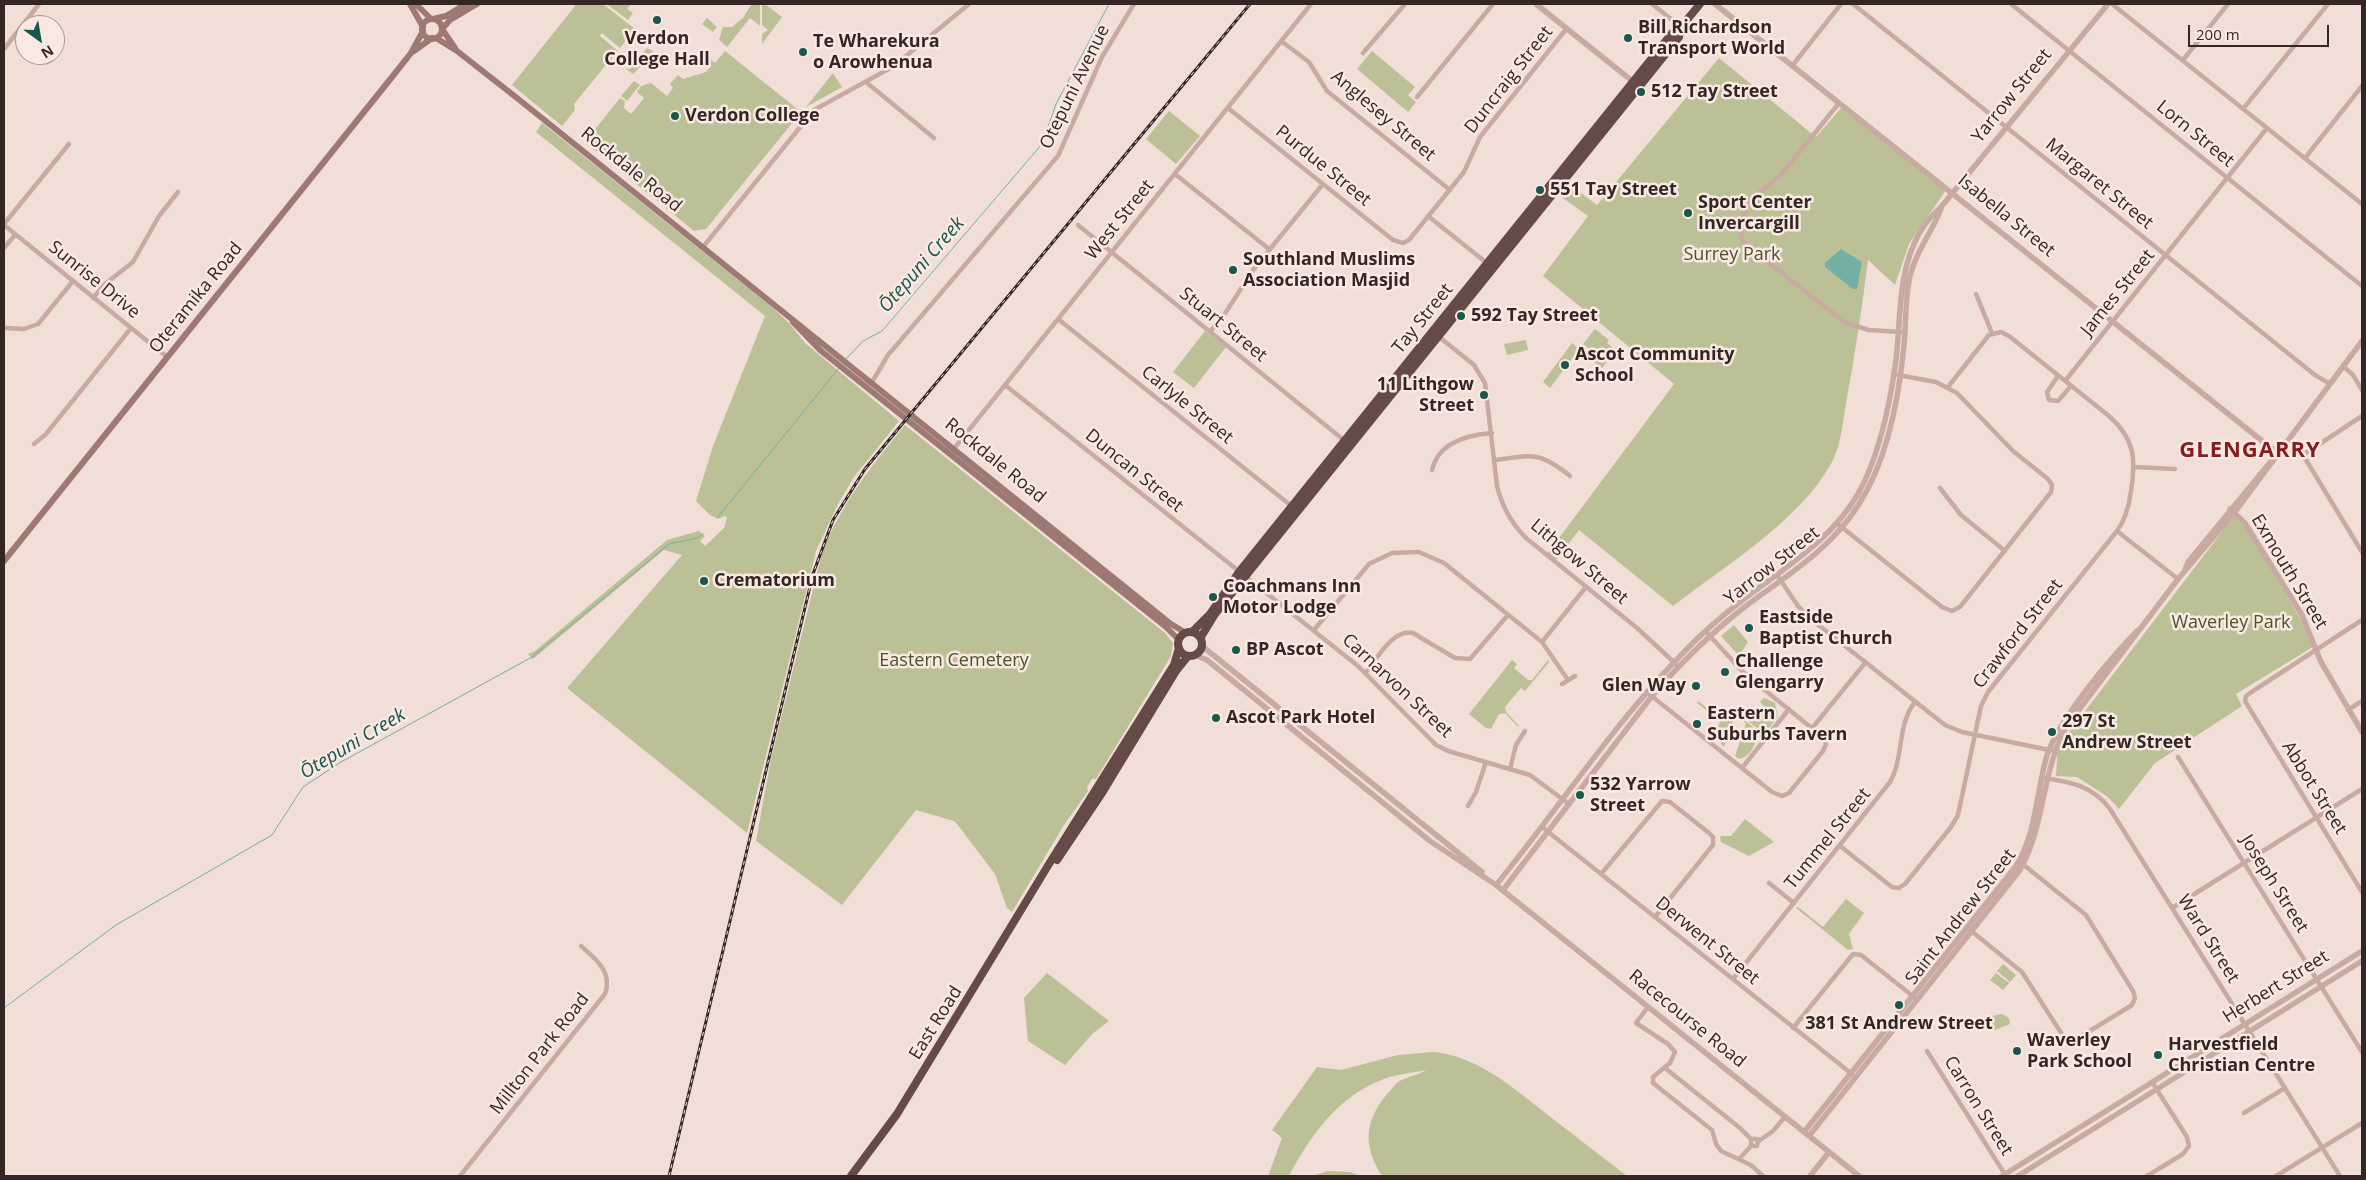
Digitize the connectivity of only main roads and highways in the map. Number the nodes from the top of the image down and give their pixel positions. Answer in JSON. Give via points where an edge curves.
{"nodes":[{"id":1,"x":410,"y":4,"type":"edge"},
{"id":2,"x":416,"y":4,"type":"edge"},
{"id":3,"x":466,"y":4,"type":"edge"},
{"id":4,"x":477,"y":4,"type":"edge"},
{"id":5,"x":1700,"y":4,"type":"edge"},
{"id":6,"x":432,"y":19,"type":"junction"},
{"id":7,"x":423,"y":29,"type":"junction"},
{"id":8,"x":442,"y":29,"type":"junction"},
{"id":9,"x":434,"y":38,"type":"junction"},
{"id":10,"x":457,"y":51,"type":"junction"},
{"id":11,"x":411,"y":53,"type":"junction"},
{"id":12,"x":1637,"y":84,"type":"junction"},
{"id":13,"x":1584,"y":142,"type":"junction"},
{"id":14,"x":1591,"y":147,"type":"junction"},
{"id":15,"x":1538,"y":200,"type":"junction"},
{"id":16,"x":1544,"y":206,"type":"junction"},
{"id":17,"x":785,"y":313,"type":"junction"},
{"id":18,"x":1436,"y":334,"type":"junction"},
{"id":19,"x":952,"y":451,"type":"junction"},
{"id":20,"x":1043,"y":523,"type":"junction"},
{"id":21,"x":4,"y":561,"type":"edge"},
{"id":22,"x":1242,"y":574,"type":"junction"},
{"id":23,"x":1189,"y":632,"type":"junction"},
{"id":24,"x":1201,"y":637,"type":"junction"},
{"id":25,"x":1179,"y":644,"type":"junction"},
{"id":26,"x":1192,"y":655,"type":"junction"},
{"id":27,"x":1041,"y":881,"type":"junction"},
{"id":28,"x":851,"y":1176,"type":"edge"}],
"edges":[{"from":1,"to":7,"type":"main road"},
{"from":2,"to":6,"type":"main road"},
{"from":3,"to":6,"type":"main road","via":[[446,16]]},
{"from":4,"to":8,"type":"main road","via":[[450,20]]},
{"from":5,"to":12,"type":"highway","name":"Tay Street","via":[[1673,32]]},
{"from":6,"to":7,"type":"main road"},
{"from":6,"to":8,"type":"main road"},
{"from":7,"to":9,"type":"main road","via":[[426,36]]},
{"from":7,"to":11,"type":"main road","name":"Oteramika Road"},
{"from":8,"to":9,"type":"main road"},
{"from":8,"to":10,"type":"main road","name":"Rockdale Road"},
{"from":9,"to":10,"type":"main road","name":"Rockdale Road"},
{"from":9,"to":11,"type":"main road","name":"Oteramika Road"},
{"from":10,"to":17,"type":"main road","name":"Rockdale Road"},
{"from":11,"to":21,"type":"main road","name":"Oteramika Road"},
{"from":12,"to":13,"type":"highway","name":"Tay Street"},
{"from":12,"to":14,"type":"highway","name":"Tay Street"},
{"from":13,"to":14,"type":"highway"},
{"from":13,"to":15,"type":"highway","name":"Tay Street"},
{"from":14,"to":16,"type":"highway","name":"Tay Street"},
{"from":15,"to":16,"type":"highway"},
{"from":15,"to":18,"type":"highway","name":"Tay Street"},
{"from":16,"to":18,"type":"highway","name":"Tay Street"},
{"from":17,"to":19,"type":"main road","name":"Rockdale Road","via":[[872,381]]},
{"from":17,"to":19,"type":"main road","name":"Rockdale Road","via":[[840,366]]},
{"from":18,"to":22,"type":"highway","name":"Tay Street","via":[[1345,440]]},
{"from":18,"to":22,"type":"highway","name":"Tay Street","via":[[1299,512]]},
{"from":19,"to":20,"type":"main road","name":"Rockdale Road"},
{"from":20,"to":23,"type":"main road","name":"Rockdale Road","via":[[1171,624]]},
{"from":20,"to":25,"type":"main road","name":"Rockdale Road","via":[[1166,627]]},
{"from":22,"to":23,"type":"highway","name":"Tay Street","via":[[1210,614]]},
{"from":22,"to":24,"type":"highway","name":"Tay Street"},
{"from":23,"to":24,"type":"highway"},
{"from":23,"to":25,"type":"highway","name":"Tay Street"},
{"from":24,"to":26,"type":"highway","name":"East Road","via":[[1202,646]]},
{"from":25,"to":26,"type":"highway"},
{"from":25,"to":27,"type":"highway","name":"East Road","via":[[1174,665]]},
{"from":26,"to":27,"type":"highway","name":"East Road","via":[[1176,670],[1080,827]]},
{"from":27,"to":28,"type":"highway","name":"East Road","via":[[897,1114]]}]}
